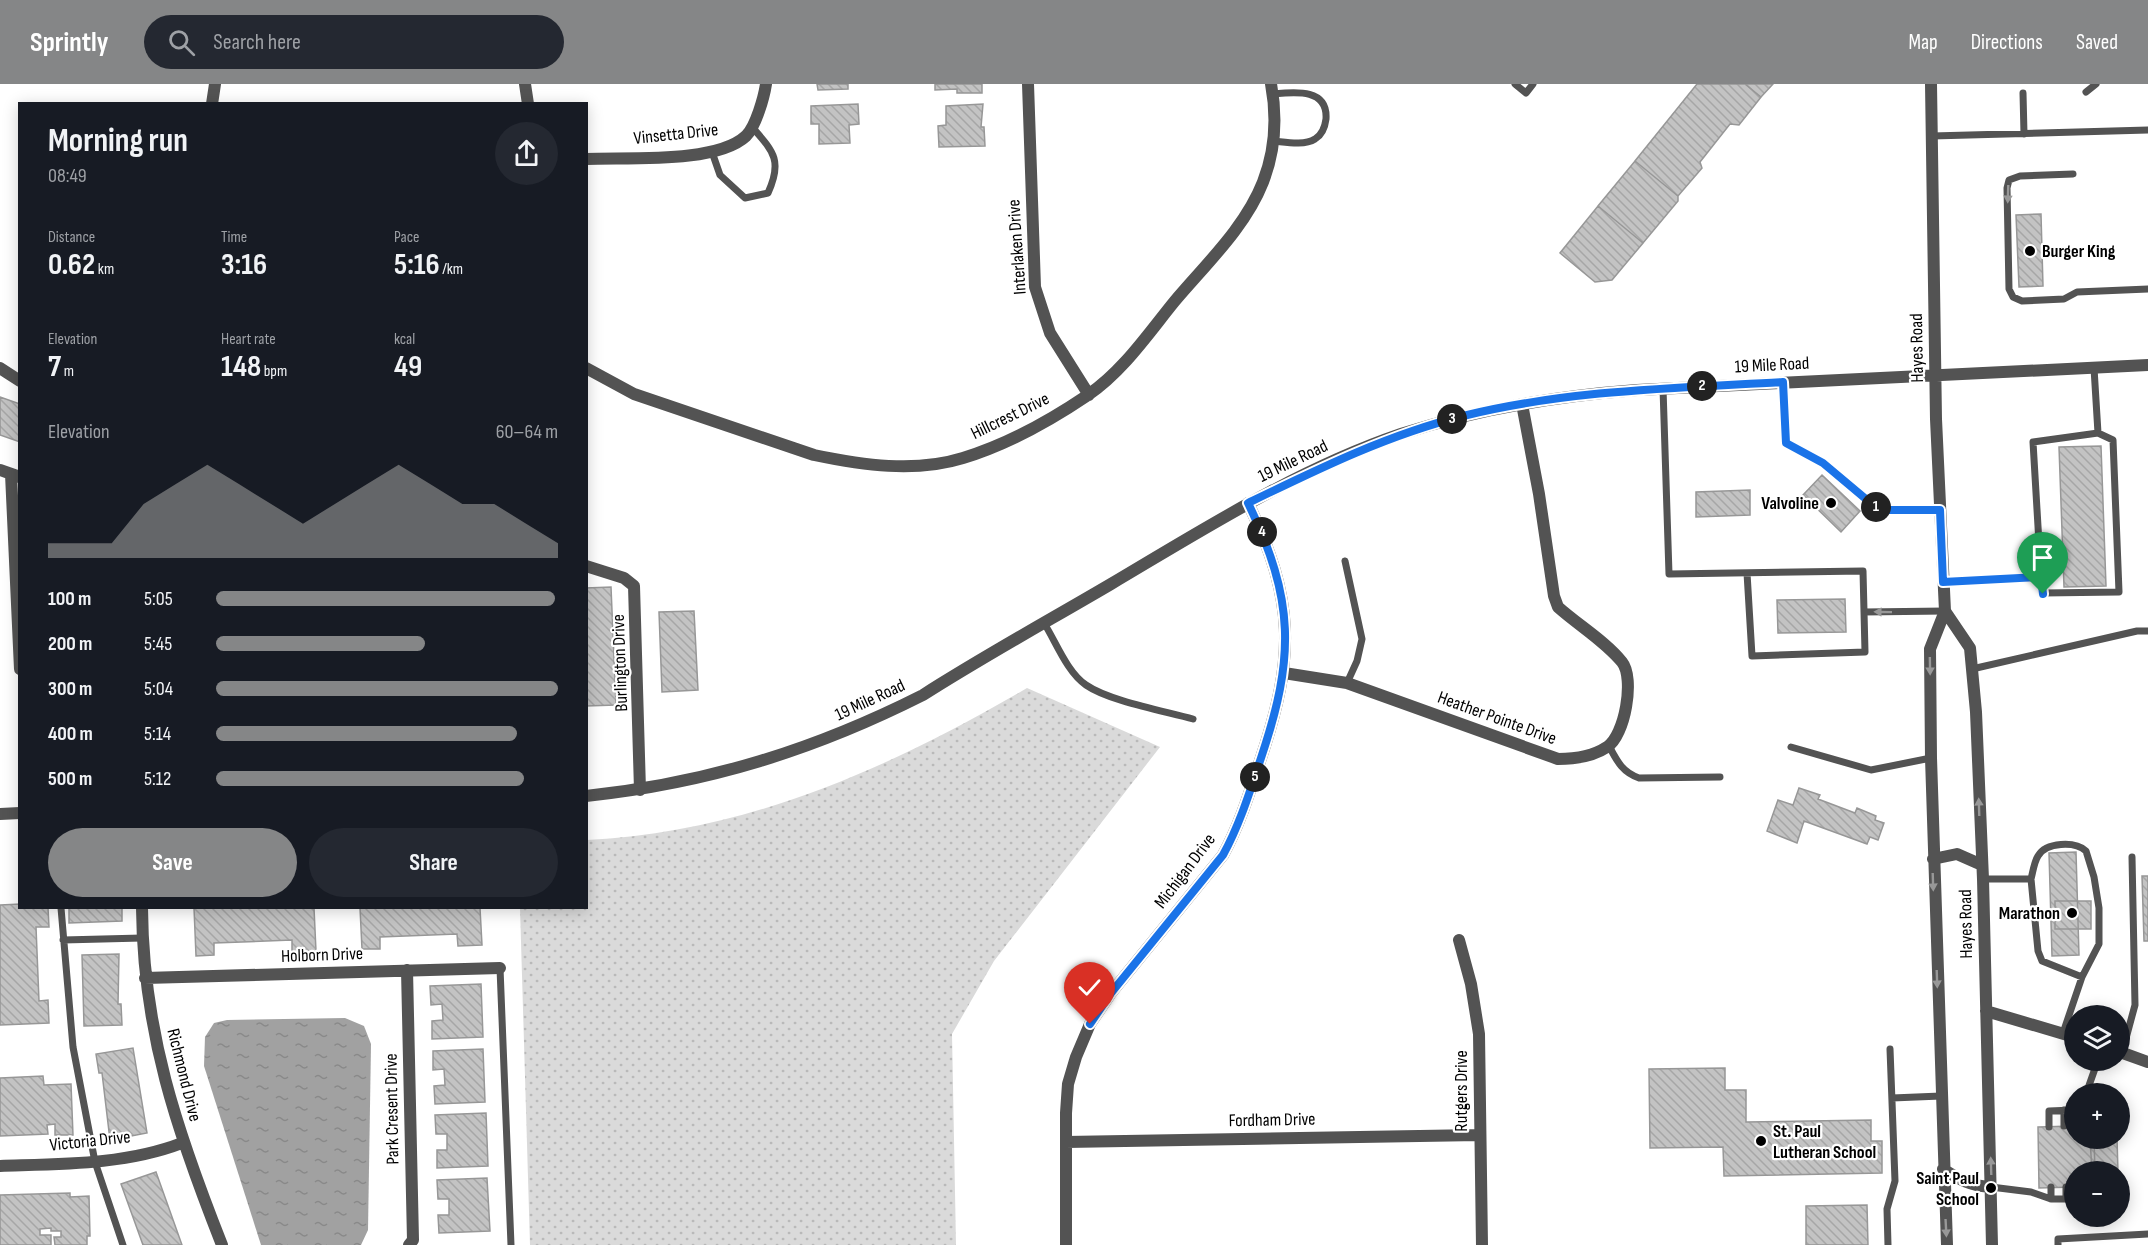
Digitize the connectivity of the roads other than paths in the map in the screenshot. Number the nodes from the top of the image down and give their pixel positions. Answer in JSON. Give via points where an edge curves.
{"nodes":[{"id":1,"x":215,"y":84,"type":"edge"},
{"id":2,"x":525,"y":84,"type":"edge"},
{"id":3,"x":766,"y":84,"type":"edge"},
{"id":4,"x":1028,"y":84,"type":"edge"},
{"id":5,"x":1515,"y":84,"type":"edge"},
{"id":6,"x":1533,"y":84,"type":"edge"},
{"id":7,"x":1931,"y":84,"type":"edge"},
{"id":8,"x":2096,"y":84,"type":"edge"},
{"id":9,"x":1272,"y":89,"type":"edge"},
{"id":10,"x":2086,"y":92,"type":"dead end"},
{"id":11,"x":2023,"y":93,"type":"dead end"},
{"id":12,"x":212,"y":102,"type":"edge"},
{"id":13,"x":528,"y":102,"type":"edge"},
{"id":14,"x":752,"y":127,"type":"junction"},
{"id":15,"x":2148,"y":130,"type":"edge"},
{"id":16,"x":2024,"y":134,"type":"junction"},
{"id":17,"x":1932,"y":136,"type":"junction"},
{"id":18,"x":1273,"y":141,"type":"junction"},
{"id":19,"x":712,"y":152,"type":"junction"},
{"id":20,"x":588,"y":159,"type":"edge"},
{"id":21,"x":2073,"y":174,"type":"dead end"},
{"id":22,"x":2148,"y":289,"type":"edge"},
{"id":23,"x":2148,"y":365,"type":"edge"},
{"id":24,"x":0,"y":368,"type":"edge"},
{"id":25,"x":2094,"y":368,"type":"junction"},
{"id":26,"x":588,"y":369,"type":"edge"},
{"id":27,"x":1936,"y":375,"type":"junction"},
{"id":28,"x":18,"y":380,"type":"edge"},
{"id":29,"x":1783,"y":382,"type":"junction"},
{"id":30,"x":1663,"y":388,"type":"junction"},
{"id":31,"x":1089,"y":395,"type":"junction"},
{"id":32,"x":1522,"y":404,"type":"junction"},
{"id":33,"x":2098,"y":433,"type":"junction"},
{"id":34,"x":10,"y":474,"type":"edge"},
{"id":35,"x":1248,"y":503,"type":"junction"},
{"id":36,"x":1940,"y":510,"type":"junction"},
{"id":37,"x":1345,"y":561,"type":"dead end"},
{"id":38,"x":588,"y":567,"type":"edge"},
{"id":39,"x":1747,"y":573,"type":"junction"},
{"id":40,"x":2041,"y":577,"type":"junction"},
{"id":41,"x":1943,"y":582,"type":"junction"},
{"id":42,"x":1945,"y":611,"type":"junction"},
{"id":43,"x":1864,"y":612,"type":"junction"},
{"id":44,"x":1044,"y":623,"type":"junction"},
{"id":45,"x":18,"y":630,"type":"edge"},
{"id":46,"x":2148,"y":631,"type":"edge"},
{"id":47,"x":1972,"y":669,"type":"junction"},
{"id":48,"x":1284,"y":673,"type":"junction"},
{"id":49,"x":1347,"y":683,"type":"junction"},
{"id":50,"x":1192,"y":719,"type":"dead end"},
{"id":51,"x":1609,"y":746,"type":"junction"},
{"id":52,"x":1791,"y":747,"type":"dead end"},
{"id":53,"x":1931,"y":758,"type":"junction"},
{"id":54,"x":1720,"y":777,"type":"dead end"},
{"id":55,"x":640,"y":790,"type":"junction"},
{"id":56,"x":588,"y":796,"type":"edge"},
{"id":57,"x":18,"y":813,"type":"edge"},
{"id":58,"x":0,"y":814,"type":"edge"},
{"id":59,"x":2132,"y":857,"type":"dead end"},
{"id":60,"x":1933,"y":859,"type":"junction"},
{"id":61,"x":1982,"y":865,"type":"junction"},
{"id":62,"x":1983,"y":879,"type":"junction"},
{"id":63,"x":2031,"y":879,"type":"junction"},
{"id":64,"x":61,"y":909,"type":"edge"},
{"id":65,"x":142,"y":909,"type":"edge"},
{"id":66,"x":142,"y":938,"type":"junction"},
{"id":67,"x":63,"y":940,"type":"junction"},
{"id":68,"x":1459,"y":940,"type":"dead end"},
{"id":69,"x":500,"y":968,"type":"joint"},
{"id":70,"x":407,"y":970,"type":"junction"},
{"id":71,"x":2082,"y":977,"type":"junction"},
{"id":72,"x":145,"y":978,"type":"junction"},
{"id":73,"x":2076,"y":1005,"type":"edge"},
{"id":74,"x":1986,"y":1011,"type":"junction"},
{"id":75,"x":2130,"y":1022,"type":"edge"},
{"id":76,"x":2064,"y":1034,"type":"edge"},
{"id":77,"x":1890,"y":1049,"type":"dead end"},
{"id":78,"x":2130,"y":1055,"type":"edge"},
{"id":79,"x":2148,"y":1062,"type":"edge"},
{"id":80,"x":1941,"y":1096,"type":"junction"},
{"id":81,"x":1892,"y":1098,"type":"junction"},
{"id":82,"x":2064,"y":1110,"type":"edge"},
{"id":83,"x":2049,"y":1127,"type":"dead end"},
{"id":84,"x":1479,"y":1135,"type":"junction"},
{"id":85,"x":1066,"y":1142,"type":"junction"},
{"id":86,"x":182,"y":1143,"type":"junction"},
{"id":87,"x":94,"y":1162,"type":"junction"},
{"id":88,"x":0,"y":1166,"type":"edge"},
{"id":89,"x":1943,"y":1169,"type":"junction"},
{"id":90,"x":1991,"y":1187,"type":"junction"},
{"id":91,"x":2051,"y":1187,"type":"dead end"},
{"id":92,"x":2051,"y":1199,"type":"junction"},
{"id":93,"x":2064,"y":1199,"type":"edge"},
{"id":94,"x":2148,"y":1234,"type":"edge"},
{"id":95,"x":123,"y":1245,"type":"edge"},
{"id":96,"x":222,"y":1245,"type":"edge"},
{"id":97,"x":409,"y":1245,"type":"edge"},
{"id":98,"x":511,"y":1245,"type":"edge"},
{"id":99,"x":1066,"y":1245,"type":"edge"},
{"id":100,"x":1482,"y":1245,"type":"edge"},
{"id":101,"x":1888,"y":1245,"type":"edge"},
{"id":102,"x":1947,"y":1245,"type":"edge"},
{"id":103,"x":1992,"y":1245,"type":"edge"},
{"id":104,"x":2058,"y":1245,"type":"edge"}],
"edges":[{"from":1,"to":12,"type":"street"},
{"from":2,"to":13,"type":"street"},
{"from":3,"to":14,"type":"street"},
{"from":4,"to":31,"type":"street","name":"Interlaken Drive","via":[[1035,287],[1050,333]]},
{"from":5,"to":6,"type":"lane","via":[[1526,93]]},
{"from":7,"to":17,"type":"street","name":"Hayes Road"},
{"from":8,"to":10,"type":"lane"},
{"from":9,"to":18,"type":"street","name":"Hillcrest Drive"},
{"from":9,"to":18,"type":"lane","via":[[1316,96],[1326,113],[1323,131],[1315,140]]},
{"from":11,"to":16,"type":"lane"},
{"from":14,"to":19,"type":"street","name":"Vinsetta Drive","via":[[746,136]]},
{"from":14,"to":19,"type":"lane","via":[[774,152],[776,176],[768,193],[745,198],[720,175]]},
{"from":15,"to":16,"type":"lane"},
{"from":16,"to":17,"type":"lane"},
{"from":17,"to":27,"type":"street","name":"Hayes Road"},
{"from":18,"to":31,"type":"street","name":"Hillcrest Drive","via":[[1264,181],[1244,219],[1134,352]]},
{"from":19,"to":20,"type":"street","name":"Vinsetta Drive"},
{"from":21,"to":22,"type":"lane","one_way":true,"via":[[2009,180],[2009,289],[2013,297],[2064,299],[2077,291]]},
{"from":23,"to":25,"type":"street","name":"19 Mile Road"},
{"from":24,"to":28,"type":"street"},
{"from":25,"to":27,"type":"street","name":"19 Mile Road"},
{"from":25,"to":33,"type":"lane"},
{"from":26,"to":31,"type":"street","name":"Hillcrest Drive","via":[[634,394],[814,455],[885,465],[942,463],[963,458],[1017,435]]},
{"from":27,"to":29,"type":"street","name":"19 Mile Road"},
{"from":27,"to":36,"type":"street","name":"Hayes Road"},
{"from":29,"to":30,"type":"street","name":"19 Mile Road"},
{"from":29,"to":36,"type":"lane","via":[[1786,443],[1823,463],[1879,510]]},
{"from":30,"to":32,"type":"street","name":"19 Mile Road"},
{"from":30,"to":39,"type":"lane","via":[[1669,574]]},
{"from":32,"to":35,"type":"street","name":"19 Mile Road","via":[[1461,416],[1400,435]]},
{"from":32,"to":51,"type":"street","via":[[1558,607],[1622,663],[1629,677],[1622,724]]},
{"from":33,"to":40,"type":"lane","via":[[2033,441]]},
{"from":33,"to":40,"type":"lane","via":[[2113,440],[2119,592],[2043,594]]},
{"from":34,"to":45,"type":"street"},
{"from":35,"to":44,"type":"street","name":"19 Mile Road"},
{"from":35,"to":48,"type":"street","name":"Michigan Drive","via":[[1267,542],[1282,592],[1287,651]]},
{"from":36,"to":41,"type":"street","name":"Hayes Road"},
{"from":37,"to":49,"type":"lane","via":[[1362,639]]},
{"from":38,"to":55,"type":"street","name":"Burlington Drive","via":[[624,578],[634,586]]},
{"from":39,"to":43,"type":"lane","via":[[1863,571]]},
{"from":39,"to":43,"type":"lane","via":[[1752,656],[1865,652]]},
{"from":40,"to":41,"type":"lane"},
{"from":41,"to":42,"type":"street","name":"Hayes Road"},
{"from":42,"to":43,"type":"lane","one_way":true},
{"from":42,"to":47,"type":"street","name":"Hayes Road","via":[[1970,648]]},
{"from":42,"to":53,"type":"street","name":"Hayes Road","one_way":true,"via":[[1930,649]]},
{"from":44,"to":50,"type":"lane","via":[[1086,685]]},
{"from":44,"to":55,"type":"street","name":"19 Mile Road","via":[[923,695],[827,739],[717,775]]},
{"from":46,"to":47,"type":"lane"},
{"from":61,"to":47,"type":"street","name":"Hayes Road","one_way":true},
{"from":48,"to":49,"type":"street","name":"Heather Pointe Drive"},
{"from":48,"to":85,"type":"street","name":"Michigan Drive","via":[[1277,711],[1235,832],[1223,855],[1090,1024],[1068,1084]]},
{"from":49,"to":51,"type":"street","name":"Heather Pointe Drive","via":[[1558,759],[1588,756]]},
{"from":51,"to":54,"type":"lane","via":[[1620,766],[1639,778]]},
{"from":52,"to":53,"type":"lane","via":[[1871,770]]},
{"from":53,"to":60,"type":"street","name":"Hayes Road"},
{"from":55,"to":56,"type":"street","name":"19 Mile Road"},
{"from":57,"to":58,"type":"street"},
{"from":59,"to":75,"type":"lane","via":[[2135,1005]]},
{"from":60,"to":61,"type":"street","via":[[1956,854]]},
{"from":60,"to":80,"type":"street","name":"Hayes Road","one_way":true},
{"from":61,"to":62,"type":"street","name":"Hayes Road"},
{"from":62,"to":63,"type":"lane"},
{"from":62,"to":74,"type":"street","name":"Hayes Road"},
{"from":63,"to":71,"type":"lane","via":[[2042,962]]},
{"from":63,"to":71,"type":"lane","via":[[2037,856],[2044,849],[2075,845],[2086,851],[2099,908],[2099,944]]},
{"from":64,"to":67,"type":"lane"},
{"from":65,"to":66,"type":"street","name":"Richmond Drive"},
{"from":66,"to":67,"type":"lane"},
{"from":66,"to":72,"type":"street","name":"Richmond Drive"},
{"from":67,"to":87,"type":"lane","via":[[73,1047]]},
{"from":68,"to":84,"type":"street","name":"Rutgers Drive","via":[[1479,1034]]},
{"from":69,"to":70,"type":"street","name":"Holborn Drive"},
{"from":69,"to":98,"type":"lane"},
{"from":70,"to":72,"type":"street","name":"Holborn Drive"},
{"from":70,"to":97,"type":"street","name":"Park Cresent Drive","via":[[413,1240]]},
{"from":71,"to":73,"type":"lane"},
{"from":72,"to":86,"type":"street","name":"Richmond Drive","via":[[160,1065]]},
{"from":74,"to":76,"type":"street"},
{"from":90,"to":74,"type":"street","name":"Hayes Road","one_way":true},
{"from":77,"to":81,"type":"lane"},
{"from":78,"to":79,"type":"street"},
{"from":80,"to":81,"type":"lane"},
{"from":80,"to":89,"type":"street","name":"Hayes Road"},
{"from":81,"to":101,"type":"lane","via":[[1895,1181],[1887,1209]]},
{"from":82,"to":83,"type":"lane","via":[[2049,1111]]},
{"from":84,"to":85,"type":"street","name":"Fordham Drive"},
{"from":84,"to":100,"type":"street","name":"Rutgers Drive"},
{"from":85,"to":99,"type":"street","name":"Michigan Drive"},
{"from":86,"to":87,"type":"street","name":"Victoria Drive","via":[[165,1150]]},
{"from":86,"to":96,"type":"street","name":"Richmond Drive"},
{"from":87,"to":88,"type":"street","name":"Victoria Drive"},
{"from":87,"to":95,"type":"lane"},
{"from":89,"to":90,"type":"street","via":[[1963,1182]]},
{"from":89,"to":102,"type":"street","name":"Hayes Road","one_way":true},
{"from":90,"to":92,"type":"lane"},
{"from":90,"to":103,"type":"street","name":"Hayes Road"},
{"from":91,"to":92,"type":"lane"},
{"from":92,"to":93,"type":"lane"},
{"from":94,"to":104,"type":"lane","via":[[2058,1239]]}]}
